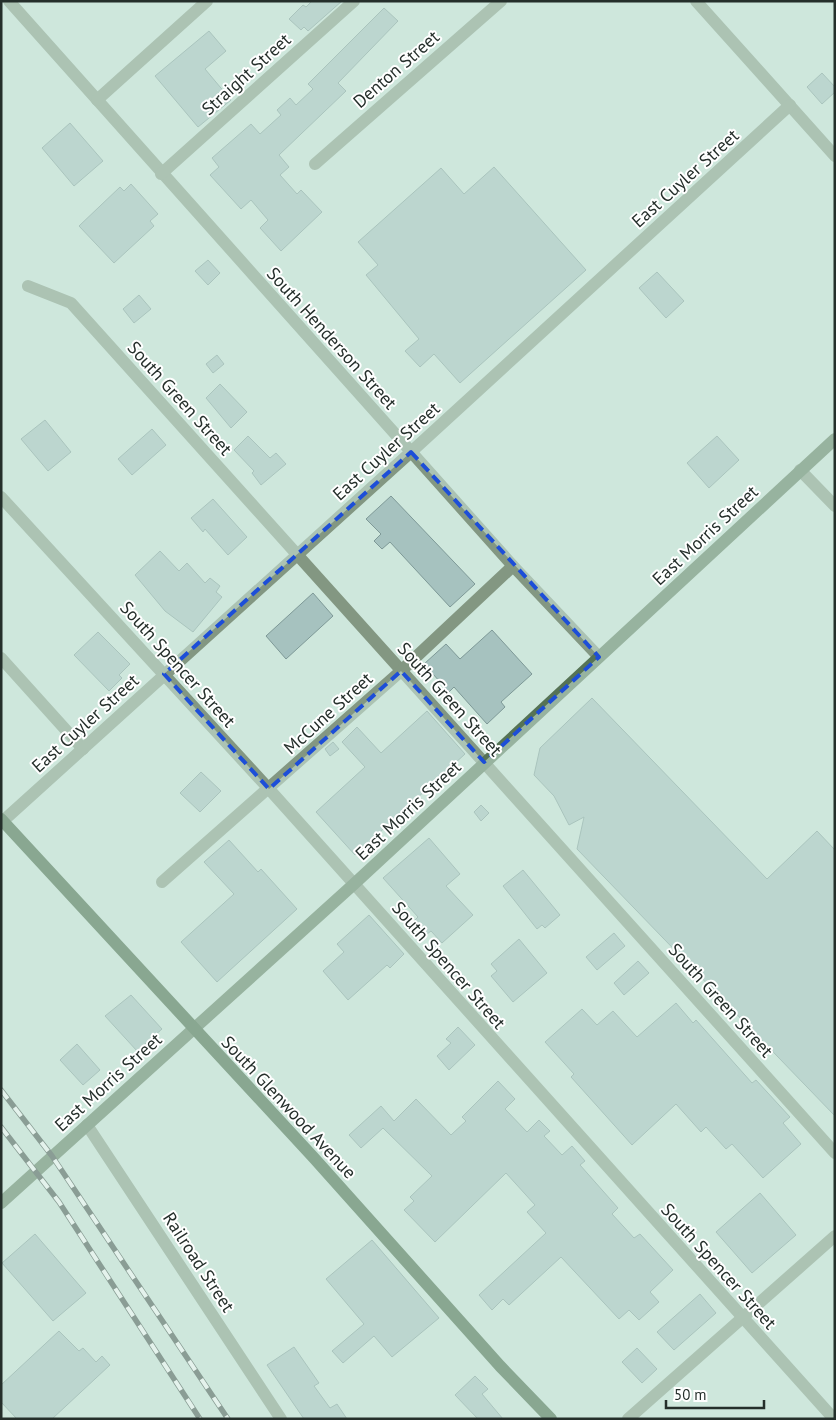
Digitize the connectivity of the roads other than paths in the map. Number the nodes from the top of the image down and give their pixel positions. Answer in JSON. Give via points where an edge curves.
{"nodes":[{"id":1,"x":9,"y":1,"type":"edge"},
{"id":2,"x":207,"y":1,"type":"edge"},
{"id":3,"x":354,"y":1,"type":"edge"},
{"id":4,"x":501,"y":1,"type":"edge"},
{"id":5,"x":696,"y":1,"type":"edge"},
{"id":6,"x":97,"y":100,"type":"junction"},
{"id":7,"x":790,"y":105,"type":"junction"},
{"id":8,"x":835,"y":156,"type":"edge"},
{"id":9,"x":315,"y":164,"type":"dead end"},
{"id":10,"x":161,"y":174,"type":"junction"},
{"id":11,"x":28,"y":286,"type":"dead end"},
{"id":12,"x":835,"y":439,"type":"edge"},
{"id":13,"x":411,"y":452,"type":"junction"},
{"id":14,"x":800,"y":470,"type":"junction"},
{"id":15,"x":1,"y":497,"type":"edge"},
{"id":16,"x":835,"y":506,"type":"edge"},
{"id":17,"x":298,"y":554,"type":"junction"},
{"id":18,"x":513,"y":566,"type":"junction"},
{"id":19,"x":599,"y":657,"type":"junction"},
{"id":20,"x":1,"y":658,"type":"edge"},
{"id":21,"x":401,"y":671,"type":"junction"},
{"id":22,"x":164,"y":674,"type":"junction"},
{"id":23,"x":83,"y":749,"type":"junction"},
{"id":24,"x":484,"y":762,"type":"junction"},
{"id":25,"x":269,"y":789,"type":"junction"},
{"id":26,"x":2,"y":820,"type":"edge"},
{"id":27,"x":162,"y":882,"type":"dead end"},
{"id":28,"x":354,"y":884,"type":"junction"},
{"id":29,"x":193,"y":1029,"type":"junction"},
{"id":30,"x":87,"y":1124,"type":"junction"},
{"id":31,"x":835,"y":1153,"type":"edge"},
{"id":32,"x":2,"y":1200,"type":"edge"},
{"id":33,"x":835,"y":1236,"type":"edge"},
{"id":34,"x":744,"y":1318,"type":"junction"},
{"id":35,"x":280,"y":1419,"type":"edge"},
{"id":36,"x":551,"y":1419,"type":"edge"},
{"id":37,"x":628,"y":1419,"type":"edge"},
{"id":38,"x":834,"y":1419,"type":"edge"}],
"edges":[{"from":1,"to":6,"type":"street","name":"South Henderson Street"},
{"from":2,"to":6,"type":"street"},
{"from":3,"to":10,"type":"street","name":"Straight Street"},
{"from":4,"to":9,"type":"street","name":"Denton Street"},
{"from":5,"to":7,"type":"street"},
{"from":6,"to":10,"type":"street","name":"South Henderson Street"},
{"from":7,"to":8,"type":"street"},
{"from":7,"to":13,"type":"street","name":"East Cuyler Street"},
{"from":10,"to":13,"type":"street","name":"South Henderson Street"},
{"from":11,"to":17,"type":"street","name":"South Green Street","via":[[71,303]]},
{"from":12,"to":14,"type":"main road","name":"East Morris Street"},
{"from":13,"to":17,"type":"street","name":"East Cuyler Street"},
{"from":13,"to":18,"type":"street","name":"South Henderson Street"},
{"from":14,"to":16,"type":"street"},
{"from":14,"to":19,"type":"main road","name":"East Morris Street"},
{"from":15,"to":22,"type":"street","name":"South Spencer Street"},
{"from":17,"to":21,"type":"street","name":"South Green Street"},
{"from":17,"to":22,"type":"street","name":"East Cuyler Street"},
{"from":18,"to":19,"type":"street","name":"South Henderson Street"},
{"from":18,"to":21,"type":"street","name":"McCune Street"},
{"from":19,"to":24,"type":"main road","name":"East Morris Street"},
{"from":20,"to":23,"type":"street"},
{"from":21,"to":24,"type":"street","name":"South Green Street"},
{"from":21,"to":25,"type":"street","name":"McCune Street"},
{"from":22,"to":23,"type":"street","name":"East Cuyler Street"},
{"from":22,"to":25,"type":"street","name":"South Spencer Street"},
{"from":23,"to":26,"type":"street","name":"East Cuyler Street"},
{"from":24,"to":28,"type":"main road","name":"East Morris Street"},
{"from":24,"to":31,"type":"street","name":"South Green Street"},
{"from":25,"to":27,"type":"street","name":"McCune Street"},
{"from":25,"to":28,"type":"street","name":"South Spencer Street"},
{"from":26,"to":29,"type":"main road","name":"South Glenwood Avenue"},
{"from":28,"to":29,"type":"main road","name":"East Morris Street"},
{"from":28,"to":34,"type":"street","name":"South Spencer Street"},
{"from":29,"to":30,"type":"main road","name":"East Morris Street"},
{"from":29,"to":36,"type":"main road","name":"South Glenwood Avenue"},
{"from":30,"to":32,"type":"main road","name":"East Morris Street"},
{"from":30,"to":35,"type":"street","name":"Railroad Street"},
{"from":33,"to":34,"type":"street"},
{"from":34,"to":37,"type":"street"},
{"from":34,"to":38,"type":"street","name":"South Spencer Street"}]}
